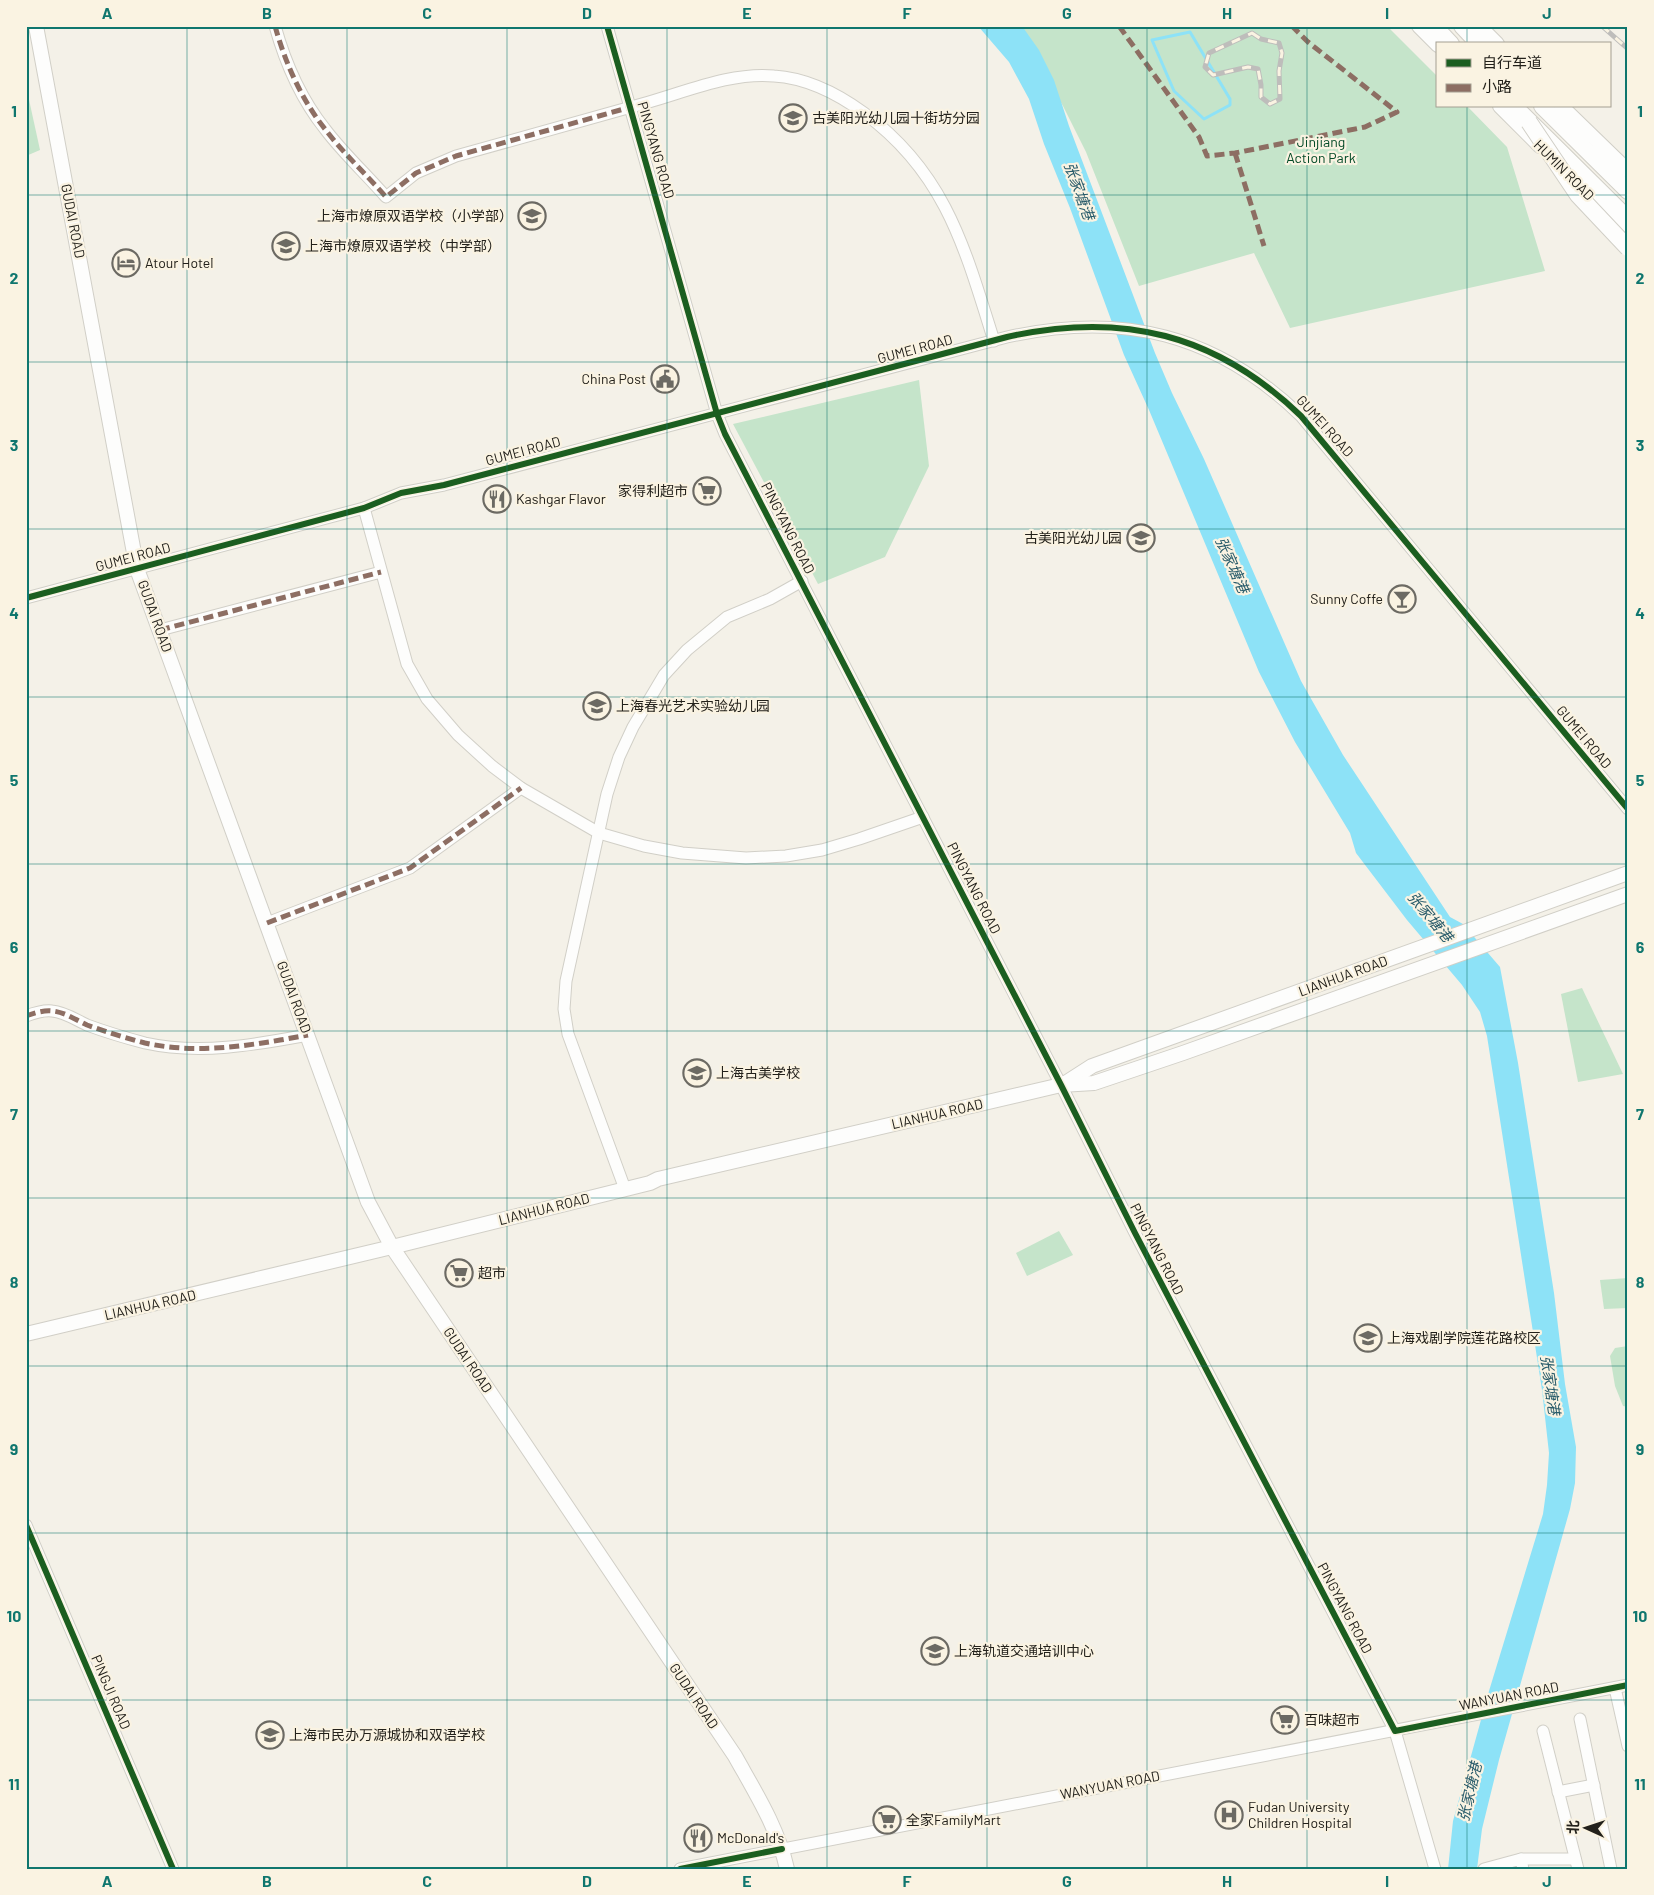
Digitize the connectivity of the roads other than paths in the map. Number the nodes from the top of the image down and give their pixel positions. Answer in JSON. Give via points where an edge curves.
{"nodes":[{"id":1,"x":36,"y":26,"type":"edge"},
{"id":2,"x":275,"y":26,"type":"edge"},
{"id":3,"x":607,"y":26,"type":"edge"},
{"id":4,"x":1419,"y":26,"type":"edge"},
{"id":5,"x":1434,"y":26,"type":"edge"},
{"id":6,"x":1462,"y":26,"type":"edge"},
{"id":7,"x":1479,"y":26,"type":"edge"},
{"id":8,"x":1450,"y":42,"type":"edge"},
{"id":9,"x":1478,"y":42,"type":"edge"},
{"id":10,"x":1495,"y":42,"type":"edge"},
{"id":11,"x":1436,"y":43,"type":"edge"},
{"id":12,"x":631,"y":107,"type":"junction"},
{"id":13,"x":1502,"y":108,"type":"edge"},
{"id":14,"x":1516,"y":108,"type":"edge"},
{"id":15,"x":1544,"y":108,"type":"edge"},
{"id":16,"x":1563,"y":108,"type":"edge"},
{"id":17,"x":1529,"y":122,"type":"junction"},
{"id":18,"x":1628,"y":171,"type":"edge"},
{"id":19,"x":1628,"y":191,"type":"edge"},
{"id":20,"x":1628,"y":219,"type":"edge"},
{"id":21,"x":1628,"y":233,"type":"edge"},
{"id":22,"x":1628,"y":248,"type":"edge"},
{"id":23,"x":994,"y":341,"type":"junction"},
{"id":24,"x":717,"y":414,"type":"junction"},
{"id":25,"x":364,"y":508,"type":"junction"},
{"id":26,"x":137,"y":569,"type":"junction"},
{"id":27,"x":381,"y":572,"type":"junction"},
{"id":28,"x":802,"y":581,"type":"junction"},
{"id":29,"x":26,"y":598,"type":"edge"},
{"id":30,"x":160,"y":630,"type":"junction"},
{"id":31,"x":521,"y":788,"type":"junction"},
{"id":32,"x":1628,"y":809,"type":"edge"},
{"id":33,"x":923,"y":817,"type":"junction"},
{"id":34,"x":599,"y":833,"type":"junction"},
{"id":35,"x":1628,"y":873,"type":"edge"},
{"id":36,"x":1628,"y":894,"type":"edge"},
{"id":37,"x":267,"y":923,"type":"junction"},
{"id":38,"x":26,"y":1016,"type":"edge"},
{"id":39,"x":308,"y":1035,"type":"junction"},
{"id":40,"x":1061,"y":1085,"type":"junction"},
{"id":41,"x":625,"y":1189,"type":"junction"},
{"id":42,"x":392,"y":1247,"type":"junction"},
{"id":43,"x":26,"y":1334,"type":"edge"},
{"id":44,"x":26,"y":1525,"type":"edge"},
{"id":45,"x":1628,"y":1686,"type":"edge"},
{"id":46,"x":1615,"y":1688,"type":"junction"},
{"id":47,"x":1580,"y":1718,"type":"dead end"},
{"id":48,"x":1395,"y":1731,"type":"junction"},
{"id":49,"x":1543,"y":1731,"type":"dead end"},
{"id":50,"x":1628,"y":1746,"type":"edge"},
{"id":51,"x":1594,"y":1785,"type":"junction"},
{"id":52,"x":1558,"y":1792,"type":"junction"},
{"id":53,"x":782,"y":1849,"type":"junction"},
{"id":54,"x":1522,"y":1864,"type":"edge"},
{"id":55,"x":1577,"y":1864,"type":"edge"},
{"id":56,"x":173,"y":1869,"type":"edge"},
{"id":57,"x":680,"y":1869,"type":"edge"},
{"id":58,"x":787,"y":1869,"type":"edge"},
{"id":59,"x":1435,"y":1869,"type":"edge"},
{"id":60,"x":1484,"y":1869,"type":"edge"},
{"id":61,"x":1611,"y":1869,"type":"edge"}],
"edges":[{"from":1,"to":26,"type":"main road","name":"GUDAI ROAD"},
{"from":2,"to":12,"type":"street","via":[[293,76],[312,111],[325,130],[386,197],[416,173],[456,156]]},
{"from":3,"to":12,"type":"street","name":"PINGYANG ROAD"},
{"from":4,"to":11,"type":"main road"},
{"from":5,"to":8,"type":"highway"},
{"from":6,"to":9,"type":"highway"},
{"from":7,"to":10,"type":"main road"},
{"from":12,"to":23,"type":"street","via":[[727,80],[764,76],[797,80],[850,103],[901,145],[937,192],[964,246]]},
{"from":12,"to":24,"type":"street","name":"PINGYANG ROAD"},
{"from":13,"to":21,"type":"main road","name":"HUMIN ROAD"},
{"from":14,"to":17,"type":"highway"},
{"from":15,"to":19,"type":"highway"},
{"from":16,"to":18,"type":"main road"},
{"from":17,"to":20,"type":"highway","bridge":true},
{"from":17,"to":22,"type":"highway","bridge":true,"via":[[1578,195]]},
{"from":23,"to":24,"type":"street","name":"GUMEI ROAD"},
{"from":23,"to":32,"type":"street","name":"GUMEI ROAD","via":[[1056,328],[1104,327],[1160,335],[1226,359],[1277,393],[1301,416]]},
{"from":24,"to":25,"type":"street","name":"GUMEI ROAD","via":[[444,485],[401,493]]},
{"from":24,"to":28,"type":"street","name":"PINGYANG ROAD"},
{"from":25,"to":26,"type":"street","name":"GUMEI ROAD"},
{"from":25,"to":27,"type":"street"},
{"from":26,"to":29,"type":"street","name":"GUMEI ROAD"},
{"from":26,"to":30,"type":"main road","name":"GUDAI ROAD"},
{"from":27,"to":30,"type":"street"},
{"from":27,"to":31,"type":"street","via":[[407,664],[427,700],[458,735]]},
{"from":28,"to":33,"type":"street","name":"PINGYANG ROAD"},
{"from":28,"to":34,"type":"street","via":[[727,617],[687,650],[664,675],[619,757]]},
{"from":30,"to":37,"type":"main road","name":"GUDAI ROAD"},
{"from":31,"to":34,"type":"street"},
{"from":31,"to":37,"type":"street","via":[[410,868]]},
{"from":33,"to":34,"type":"street","via":[[822,850],[746,858],[682,853]]},
{"from":33,"to":40,"type":"street","name":"PINGYANG ROAD"},
{"from":34,"to":41,"type":"street","via":[[566,980],[564,1010],[568,1034]]},
{"from":35,"to":40,"type":"main road","name":"LIANHUA ROAD","via":[[1092,1066]]},
{"from":36,"to":40,"type":"main road","name":"LIANHUA ROAD","via":[[1094,1083]]},
{"from":37,"to":39,"type":"main road","name":"GUDAI ROAD"},
{"from":38,"to":39,"type":"street","via":[[52,1011],[112,1034],[183,1048],[241,1046]]},
{"from":39,"to":42,"type":"main road","name":"GUDAI ROAD","via":[[368,1202]]},
{"from":40,"to":41,"type":"main road","name":"LIANHUA ROAD"},
{"from":40,"to":48,"type":"street","name":"PINGYANG ROAD"},
{"from":41,"to":42,"type":"main road","name":"LIANHUA ROAD"},
{"from":42,"to":43,"type":"main road","name":"LIANHUA ROAD"},
{"from":42,"to":53,"type":"main road","name":"GUDAI ROAD","via":[[735,1756]]},
{"from":44,"to":56,"type":"street","name":"PINGJI ROAD"},
{"from":45,"to":46,"type":"street","name":"WANYUAN ROAD"},
{"from":46,"to":48,"type":"street","name":"WANYUAN ROAD"},
{"from":46,"to":50,"type":"street"},
{"from":47,"to":51,"type":"street"},
{"from":48,"to":53,"type":"street","name":"WANYUAN ROAD"},
{"from":48,"to":59,"type":"street","name":"PINGYANG ROAD"},
{"from":49,"to":52,"type":"street"},
{"from":51,"to":52,"type":"street"},
{"from":51,"to":61,"type":"street"},
{"from":52,"to":55,"type":"street"},
{"from":53,"to":57,"type":"street","name":"WANYUAN ROAD"},
{"from":53,"to":58,"type":"main road","name":"GUDAI ROAD"},
{"from":54,"to":55,"type":"street"},
{"from":54,"to":60,"type":"street"}]}
